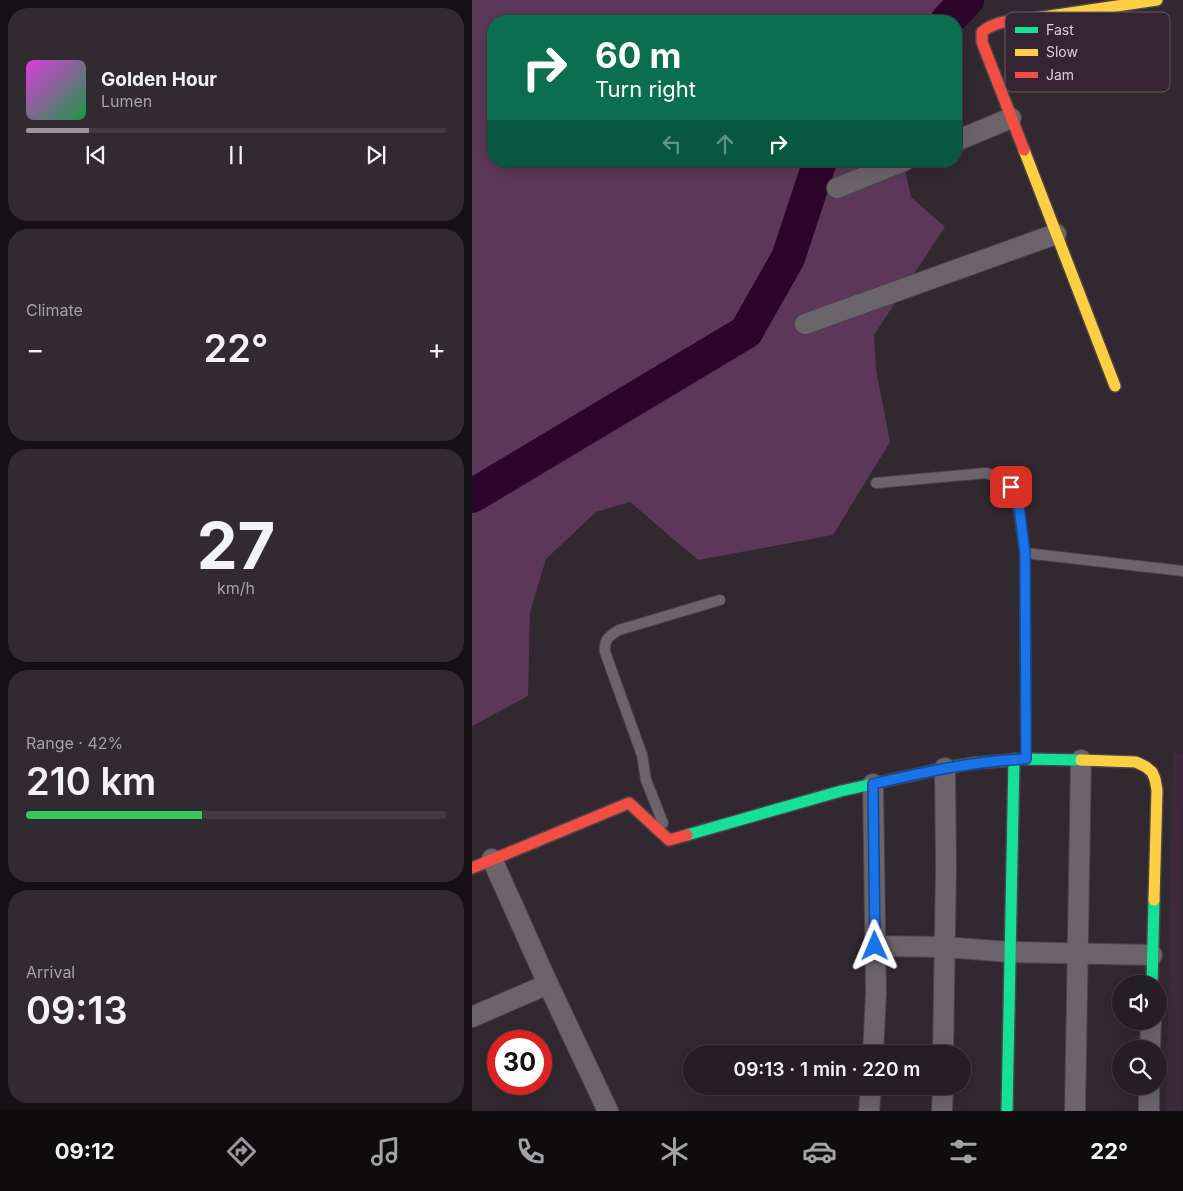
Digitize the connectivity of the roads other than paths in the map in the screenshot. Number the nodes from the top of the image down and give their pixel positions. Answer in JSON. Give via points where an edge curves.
{"nodes":[{"id":1,"x":1157,"y":0,"type":"edge"},
{"id":2,"x":1074,"y":12,"type":"edge"},
{"id":3,"x":1005,"y":22,"type":"edge"},
{"id":4,"x":1011,"y":118,"type":"junction"},
{"id":5,"x":962,"y":138,"type":"edge"},
{"id":6,"x":889,"y":167,"type":"edge"},
{"id":7,"x":837,"y":188,"type":"dead end"},
{"id":8,"x":1056,"y":234,"type":"junction"},
{"id":9,"x":805,"y":324,"type":"dead end"},
{"id":10,"x":1115,"y":386,"type":"dead end"},
{"id":11,"x":876,"y":483,"type":"dead end"},
{"id":12,"x":1025,"y":553,"type":"junction"},
{"id":13,"x":1182,"y":571,"type":"edge"},
{"id":14,"x":720,"y":600,"type":"dead end"},
{"id":15,"x":1014,"y":759,"type":"junction"},
{"id":16,"x":1026,"y":759,"type":"junction"},
{"id":17,"x":1081,"y":760,"type":"junction"},
{"id":18,"x":945,"y":768,"type":"junction"},
{"id":19,"x":873,"y":784,"type":"junction"},
{"id":20,"x":669,"y":840,"type":"junction"},
{"id":21,"x":492,"y":859,"type":"junction"},
{"id":22,"x":472,"y":868,"type":"edge"},
{"id":23,"x":875,"y":946,"type":"junction"},
{"id":24,"x":944,"y":947,"type":"junction"},
{"id":25,"x":1010,"y":952,"type":"junction"},
{"id":26,"x":1078,"y":953,"type":"junction"},
{"id":27,"x":1152,"y":955,"type":"junction"},
{"id":28,"x":1152,"y":975,"type":"edge"},
{"id":29,"x":548,"y":984,"type":"junction"},
{"id":30,"x":472,"y":1017,"type":"edge"},
{"id":31,"x":873,"y":1045,"type":"edge"},
{"id":32,"x":943,"y":1045,"type":"edge"},
{"id":33,"x":870,"y":1095,"type":"edge"},
{"id":34,"x":943,"y":1095,"type":"edge"},
{"id":35,"x":1149,"y":1095,"type":"edge"},
{"id":36,"x":608,"y":1111,"type":"edge"},
{"id":37,"x":869,"y":1111,"type":"edge"},
{"id":38,"x":942,"y":1111,"type":"edge"},
{"id":39,"x":1007,"y":1111,"type":"edge"},
{"id":40,"x":1075,"y":1111,"type":"edge"},
{"id":41,"x":1149,"y":1111,"type":"edge"}],
"edges":[{"from":1,"to":2,"type":"street"},
{"from":3,"to":4,"type":"street","via":[[989,26],[982,32],[982,42]]},
{"from":4,"to":5,"type":"street"},
{"from":4,"to":8,"type":"street"},
{"from":6,"to":7,"type":"street"},
{"from":8,"to":9,"type":"street"},
{"from":8,"to":10,"type":"street"},
{"from":11,"to":12,"type":"lane","via":[[986,473],[1001,478],[1018,499]]},
{"from":12,"to":13,"type":"lane"},
{"from":12,"to":16,"type":"lane"},
{"from":14,"to":20,"type":"lane","via":[[619,630],[604,643],[642,756],[646,780]]},
{"from":15,"to":16,"type":"street"},
{"from":15,"to":18,"type":"street"},
{"from":15,"to":25,"type":"street"},
{"from":16,"to":17,"type":"street"},
{"from":17,"to":26,"type":"street"},
{"from":17,"to":27,"type":"street","via":[[1136,762],[1154,774],[1157,790]]},
{"from":18,"to":19,"type":"street"},
{"from":18,"to":24,"type":"street"},
{"from":19,"to":20,"type":"street"},
{"from":19,"to":23,"type":"street"},
{"from":20,"to":21,"type":"street","via":[[629,803]]},
{"from":21,"to":22,"type":"street"},
{"from":21,"to":29,"type":"street"},
{"from":23,"to":24,"type":"street"},
{"from":23,"to":31,"type":"street"},
{"from":24,"to":25,"type":"street"},
{"from":24,"to":32,"type":"street"},
{"from":25,"to":26,"type":"street"},
{"from":25,"to":39,"type":"street"},
{"from":26,"to":27,"type":"street"},
{"from":26,"to":40,"type":"street"},
{"from":27,"to":28,"type":"street"},
{"from":29,"to":30,"type":"street"},
{"from":29,"to":36,"type":"street"},
{"from":33,"to":37,"type":"street"},
{"from":34,"to":38,"type":"street"},
{"from":35,"to":41,"type":"street"}]}
